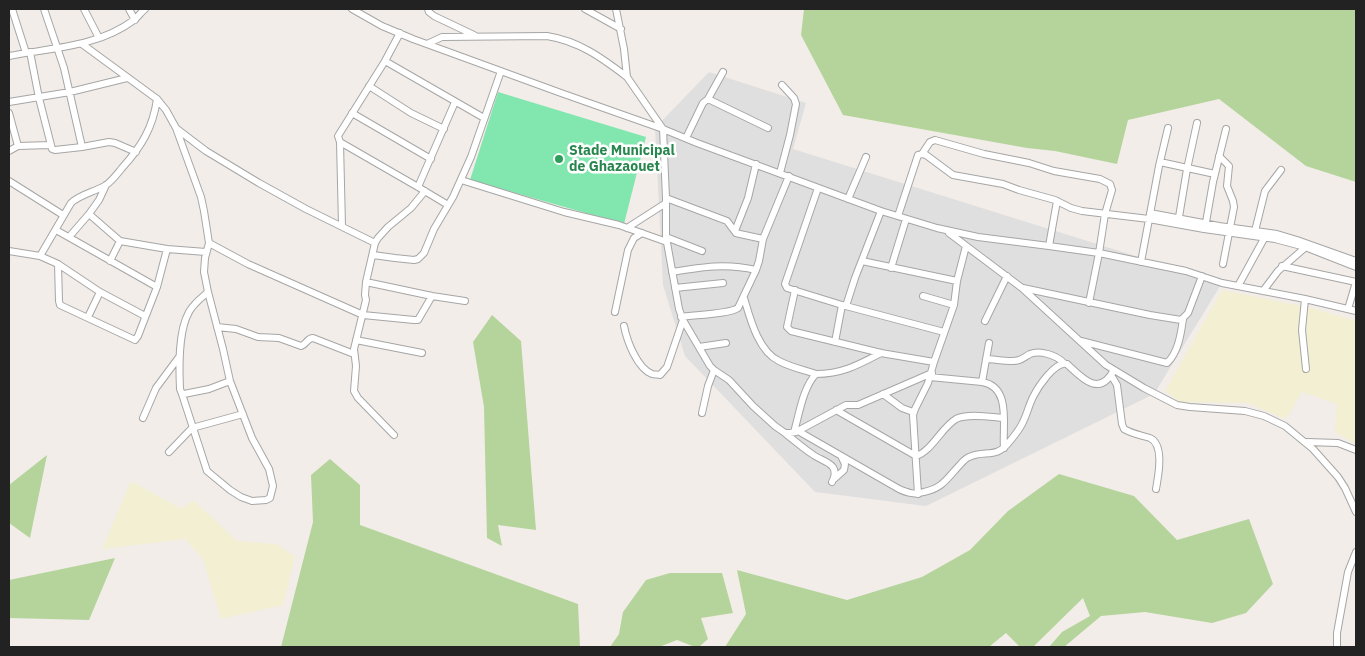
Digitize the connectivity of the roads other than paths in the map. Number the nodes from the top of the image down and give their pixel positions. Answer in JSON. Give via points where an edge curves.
{"nodes":[{"id":1,"x":12,"y":9,"type":"edge"},
{"id":2,"x":44,"y":9,"type":"edge"},
{"id":3,"x":84,"y":9,"type":"edge"},
{"id":4,"x":129,"y":9,"type":"edge"},
{"id":5,"x":145,"y":9,"type":"edge"},
{"id":6,"x":352,"y":9,"type":"edge"},
{"id":7,"x":428,"y":9,"type":"edge"},
{"id":8,"x":585,"y":9,"type":"edge"},
{"id":9,"x":616,"y":9,"type":"edge"},
{"id":10,"x":135,"y":20,"type":"junction"},
{"id":11,"x":621,"y":29,"type":"junction"},
{"id":12,"x":400,"y":33,"type":"junction"},
{"id":13,"x":476,"y":36,"type":"junction"},
{"id":14,"x":99,"y":38,"type":"junction"},
{"id":15,"x":82,"y":44,"type":"junction"},
{"id":16,"x":427,"y":44,"type":"junction"},
{"id":17,"x":57,"y":47,"type":"junction"},
{"id":18,"x":28,"y":52,"type":"junction"},
{"id":19,"x":9,"y":56,"type":"edge"},
{"id":20,"x":385,"y":61,"type":"junction"},
{"id":21,"x":501,"y":71,"type":"junction"},
{"id":22,"x":723,"y":72,"type":"dead end"},
{"id":23,"x":627,"y":77,"type":"junction"},
{"id":24,"x":127,"y":78,"type":"junction"},
{"id":25,"x":782,"y":85,"type":"dead end"},
{"id":26,"x":369,"y":86,"type":"junction"},
{"id":27,"x":70,"y":92,"type":"junction"},
{"id":28,"x":39,"y":98,"type":"junction"},
{"id":29,"x":157,"y":99,"type":"junction"},
{"id":30,"x":708,"y":99,"type":"junction"},
{"id":31,"x":9,"y":102,"type":"edge"},
{"id":32,"x":455,"y":102,"type":"junction"},
{"id":33,"x":9,"y":113,"type":"edge"},
{"id":34,"x":352,"y":113,"type":"junction"},
{"id":35,"x":484,"y":118,"type":"junction"},
{"id":36,"x":1198,"y":123,"type":"dead end"},
{"id":37,"x":176,"y":128,"type":"junction"},
{"id":38,"x":768,"y":128,"type":"dead end"},
{"id":39,"x":1168,"y":128,"type":"dead end"},
{"id":40,"x":444,"y":129,"type":"junction"},
{"id":41,"x":663,"y":129,"type":"junction"},
{"id":42,"x":1226,"y":129,"type":"dead end"},
{"id":43,"x":686,"y":138,"type":"junction"},
{"id":44,"x":340,"y":142,"type":"junction"},
{"id":45,"x":50,"y":145,"type":"junction"},
{"id":46,"x":18,"y":146,"type":"junction"},
{"id":47,"x":82,"y":147,"type":"junction"},
{"id":48,"x":9,"y":151,"type":"edge"},
{"id":49,"x":136,"y":152,"type":"junction"},
{"id":50,"x":922,"y":154,"type":"junction"},
{"id":51,"x":1219,"y":156,"type":"junction"},
{"id":52,"x":866,"y":157,"type":"dead end"},
{"id":53,"x":431,"y":159,"type":"junction"},
{"id":54,"x":1160,"y":162,"type":"junction"},
{"id":55,"x":756,"y":164,"type":"junction"},
{"id":56,"x":1188,"y":169,"type":"junction"},
{"id":57,"x":1281,"y":170,"type":"dead end"},
{"id":58,"x":780,"y":173,"type":"junction"},
{"id":59,"x":1215,"y":174,"type":"junction"},
{"id":60,"x":789,"y":176,"type":"junction"},
{"id":61,"x":461,"y":180,"type":"junction"},
{"id":62,"x":9,"y":181,"type":"edge"},
{"id":63,"x":106,"y":185,"type":"junction"},
{"id":64,"x":418,"y":187,"type":"junction"},
{"id":65,"x":818,"y":188,"type":"junction"},
{"id":66,"x":425,"y":191,"type":"junction"},
{"id":67,"x":848,"y":198,"type":"junction"},
{"id":68,"x":666,"y":201,"type":"junction"},
{"id":69,"x":1058,"y":201,"type":"junction"},
{"id":70,"x":448,"y":205,"type":"junction"},
{"id":71,"x":882,"y":211,"type":"junction"},
{"id":72,"x":88,"y":214,"type":"junction"},
{"id":73,"x":1104,"y":214,"type":"junction"},
{"id":74,"x":63,"y":215,"type":"junction"},
{"id":75,"x":898,"y":216,"type":"junction"},
{"id":76,"x":1150,"y":216,"type":"junction"},
{"id":77,"x":906,"y":219,"type":"junction"},
{"id":78,"x":1178,"y":222,"type":"junction"},
{"id":79,"x":342,"y":226,"type":"junction"},
{"id":80,"x":1205,"y":226,"type":"junction"},
{"id":81,"x":627,"y":228,"type":"junction"},
{"id":82,"x":56,"y":230,"type":"junction"},
{"id":83,"x":1230,"y":230,"type":"junction"},
{"id":84,"x":735,"y":231,"type":"junction"},
{"id":85,"x":946,"y":231,"type":"junction"},
{"id":86,"x":1255,"y":231,"type":"junction"},
{"id":87,"x":642,"y":233,"type":"junction"},
{"id":88,"x":1266,"y":235,"type":"junction"},
{"id":89,"x":972,"y":236,"type":"junction"},
{"id":90,"x":69,"y":237,"type":"junction"},
{"id":91,"x":763,"y":239,"type":"junction"},
{"id":92,"x":666,"y":240,"type":"junction"},
{"id":93,"x":120,"y":241,"type":"junction"},
{"id":94,"x":209,"y":243,"type":"junction"},
{"id":95,"x":375,"y":243,"type":"junction"},
{"id":96,"x":1048,"y":246,"type":"junction"},
{"id":97,"x":1308,"y":246,"type":"junction"},
{"id":98,"x":969,"y":248,"type":"junction"},
{"id":99,"x":167,"y":249,"type":"junction"},
{"id":100,"x":9,"y":251,"type":"edge"},
{"id":101,"x":702,"y":251,"type":"dead end"},
{"id":102,"x":206,"y":252,"type":"junction"},
{"id":103,"x":1099,"y":254,"type":"junction"},
{"id":104,"x":373,"y":255,"type":"junction"},
{"id":105,"x":40,"y":256,"type":"junction"},
{"id":106,"x":110,"y":261,"type":"junction"},
{"id":107,"x":862,"y":261,"type":"junction"},
{"id":108,"x":1356,"y":261,"type":"edge"},
{"id":109,"x":1141,"y":262,"type":"junction"},
{"id":110,"x":58,"y":264,"type":"junction"},
{"id":111,"x":1223,"y":264,"type":"dead end"},
{"id":112,"x":1282,"y":266,"type":"junction"},
{"id":113,"x":1356,"y":267,"type":"edge"},
{"id":114,"x":891,"y":268,"type":"junction"},
{"id":115,"x":756,"y":270,"type":"junction"},
{"id":116,"x":672,"y":272,"type":"junction"},
{"id":117,"x":1007,"y":276,"type":"junction"},
{"id":118,"x":1202,"y":276,"type":"junction"},
{"id":119,"x":957,"y":281,"type":"junction"},
{"id":120,"x":366,"y":282,"type":"junction"},
{"id":121,"x":1356,"y":282,"type":"edge"},
{"id":122,"x":723,"y":283,"type":"dead end"},
{"id":123,"x":1238,"y":286,"type":"junction"},
{"id":124,"x":157,"y":287,"type":"junction"},
{"id":125,"x":674,"y":288,"type":"junction"},
{"id":126,"x":1022,"y":288,"type":"junction"},
{"id":127,"x":796,"y":290,"type":"junction"},
{"id":128,"x":1263,"y":291,"type":"junction"},
{"id":129,"x":100,"y":292,"type":"junction"},
{"id":130,"x":208,"y":292,"type":"junction"},
{"id":131,"x":432,"y":296,"type":"junction"},
{"id":132,"x":923,"y":296,"type":"dead end"},
{"id":133,"x":744,"y":298,"type":"junction"},
{"id":134,"x":1306,"y":299,"type":"junction"},
{"id":135,"x":466,"y":301,"type":"dead end"},
{"id":136,"x":1089,"y":302,"type":"junction"},
{"id":137,"x":954,"y":305,"type":"junction"},
{"id":138,"x":844,"y":306,"type":"junction"},
{"id":139,"x":1348,"y":309,"type":"junction"},
{"id":140,"x":1356,"y":311,"type":"edge"},
{"id":141,"x":615,"y":312,"type":"dead end"},
{"id":142,"x":363,"y":315,"type":"junction"},
{"id":143,"x":145,"y":316,"type":"junction"},
{"id":144,"x":88,"y":318,"type":"junction"},
{"id":145,"x":682,"y":318,"type":"junction"},
{"id":146,"x":985,"y":320,"type":"dead end"},
{"id":147,"x":1183,"y":320,"type":"junction"},
{"id":148,"x":624,"y":326,"type":"dead end"},
{"id":149,"x":218,"y":327,"type":"junction"},
{"id":150,"x":944,"y":332,"type":"junction"},
{"id":151,"x":356,"y":340,"type":"junction"},
{"id":152,"x":1080,"y":341,"type":"junction"},
{"id":153,"x":835,"y":342,"type":"junction"},
{"id":154,"x":726,"y":343,"type":"dead end"},
{"id":155,"x":989,"y":343,"type":"dead end"},
{"id":156,"x":1098,"y":345,"type":"junction"},
{"id":157,"x":699,"y":346,"type":"junction"},
{"id":158,"x":1088,"y":348,"type":"junction"},
{"id":159,"x":422,"y":352,"type":"dead end"},
{"id":160,"x":881,"y":353,"type":"junction"},
{"id":161,"x":354,"y":354,"type":"junction"},
{"id":162,"x":180,"y":356,"type":"junction"},
{"id":163,"x":986,"y":358,"type":"junction"},
{"id":164,"x":934,"y":362,"type":"junction"},
{"id":165,"x":1064,"y":363,"type":"junction"},
{"id":166,"x":1306,"y":369,"type":"dead end"},
{"id":167,"x":714,"y":370,"type":"junction"},
{"id":168,"x":1112,"y":373,"type":"junction"},
{"id":169,"x":816,"y":374,"type":"junction"},
{"id":170,"x":931,"y":375,"type":"junction"},
{"id":171,"x":230,"y":382,"type":"junction"},
{"id":172,"x":982,"y":382,"type":"junction"},
{"id":173,"x":182,"y":394,"type":"junction"},
{"id":174,"x":883,"y":394,"type":"junction"},
{"id":175,"x":836,"y":410,"type":"junction"},
{"id":176,"x":913,"y":412,"type":"junction"},
{"id":177,"x":702,"y":413,"type":"dead end"},
{"id":178,"x":243,"y":414,"type":"junction"},
{"id":179,"x":143,"y":418,"type":"dead end"},
{"id":180,"x":1003,"y":418,"type":"junction"},
{"id":181,"x":192,"y":428,"type":"junction"},
{"id":182,"x":796,"y":432,"type":"junction"},
{"id":183,"x":785,"y":433,"type":"junction"},
{"id":184,"x":394,"y":435,"type":"dead end"},
{"id":185,"x":1306,"y":442,"type":"junction"},
{"id":186,"x":1004,"y":448,"type":"junction"},
{"id":187,"x":1356,"y":450,"type":"edge"},
{"id":188,"x":169,"y":452,"type":"dead end"},
{"id":189,"x":841,"y":455,"type":"junction"},
{"id":190,"x":916,"y":456,"type":"junction"},
{"id":191,"x":1156,"y":489,"type":"dead end"},
{"id":192,"x":918,"y":494,"type":"junction"},
{"id":193,"x":1356,"y":512,"type":"edge"},
{"id":194,"x":1356,"y":552,"type":"edge"},
{"id":195,"x":1337,"y":647,"type":"edge"}],
"edges":[{"from":1,"to":18,"type":"street"},
{"from":2,"to":17,"type":"street"},
{"from":3,"to":14,"type":"street"},
{"from":4,"to":10,"type":"street"},
{"from":5,"to":10,"type":"street"},
{"from":6,"to":12,"type":"street"},
{"from":7,"to":13,"type":"street","via":[[434,16]]},
{"from":8,"to":11,"type":"street"},
{"from":9,"to":11,"type":"street"},
{"from":10,"to":14,"type":"street"},
{"from":11,"to":23,"type":"street"},
{"from":12,"to":16,"type":"street"},
{"from":12,"to":20,"type":"street"},
{"from":13,"to":16,"type":"street","via":[[442,37]]},
{"from":13,"to":23,"type":"street","via":[[560,38],[595,54]]},
{"from":14,"to":15,"type":"street"},
{"from":15,"to":17,"type":"street"},
{"from":15,"to":24,"type":"street"},
{"from":16,"to":21,"type":"street"},
{"from":17,"to":18,"type":"street"},
{"from":17,"to":27,"type":"street"},
{"from":18,"to":19,"type":"street"},
{"from":18,"to":28,"type":"street"},
{"from":20,"to":26,"type":"street"},
{"from":20,"to":32,"type":"street"},
{"from":21,"to":35,"type":"street"},
{"from":21,"to":41,"type":"street"},
{"from":22,"to":30,"type":"street"},
{"from":23,"to":41,"type":"street"},
{"from":24,"to":27,"type":"street"},
{"from":24,"to":29,"type":"street"},
{"from":25,"to":58,"type":"street","via":[[796,104]]},
{"from":26,"to":34,"type":"street"},
{"from":26,"to":40,"type":"street"},
{"from":27,"to":28,"type":"street"},
{"from":27,"to":47,"type":"street"},
{"from":28,"to":31,"type":"street"},
{"from":28,"to":45,"type":"street"},
{"from":29,"to":37,"type":"street"},
{"from":29,"to":49,"type":"street","via":[[154,120]]},
{"from":30,"to":38,"type":"street"},
{"from":30,"to":43,"type":"street"},
{"from":32,"to":35,"type":"street"},
{"from":32,"to":40,"type":"street"},
{"from":33,"to":46,"type":"street"},
{"from":34,"to":44,"type":"street","via":[[338,134]]},
{"from":34,"to":53,"type":"street"},
{"from":35,"to":61,"type":"street"},
{"from":36,"to":56,"type":"street"},
{"from":37,"to":79,"type":"street","via":[[244,174]]},
{"from":37,"to":94,"type":"street","via":[[200,197]]},
{"from":39,"to":54,"type":"street"},
{"from":40,"to":53,"type":"street"},
{"from":41,"to":43,"type":"street"},
{"from":41,"to":68,"type":"street"},
{"from":42,"to":51,"type":"street"},
{"from":43,"to":55,"type":"street"},
{"from":44,"to":64,"type":"street"},
{"from":44,"to":79,"type":"street"},
{"from":45,"to":46,"type":"street"},
{"from":45,"to":47,"type":"street","via":[[55,150]]},
{"from":46,"to":48,"type":"street"},
{"from":47,"to":49,"type":"street","via":[[110,142]]},
{"from":49,"to":63,"type":"street"},
{"from":50,"to":69,"type":"street","via":[[953,176],[1003,184]]},
{"from":50,"to":73,"type":"street","via":[[935,140],[1054,171],[1100,179],[1110,184],[1112,190]]},
{"from":50,"to":75,"type":"street","via":[[918,155]]},
{"from":51,"to":59,"type":"street"},
{"from":51,"to":83,"type":"street","via":[[1230,168],[1227,186],[1234,205]]},
{"from":52,"to":67,"type":"street"},
{"from":53,"to":64,"type":"street"},
{"from":54,"to":56,"type":"street"},
{"from":54,"to":76,"type":"street"},
{"from":55,"to":58,"type":"street"},
{"from":55,"to":84,"type":"street","via":[[748,198]]},
{"from":56,"to":59,"type":"street"},
{"from":56,"to":78,"type":"street"},
{"from":57,"to":86,"type":"street","via":[[1265,191]]},
{"from":58,"to":60,"type":"street"},
{"from":59,"to":80,"type":"street"},
{"from":60,"to":65,"type":"street"},
{"from":60,"to":91,"type":"street"},
{"from":61,"to":70,"type":"street"},
{"from":61,"to":81,"type":"street"},
{"from":62,"to":74,"type":"street"},
{"from":63,"to":72,"type":"street"},
{"from":63,"to":74,"type":"street","via":[[74,200]]},
{"from":64,"to":66,"type":"street"},
{"from":65,"to":67,"type":"street"},
{"from":65,"to":127,"type":"street","via":[[785,284],[787,288]]},
{"from":66,"to":70,"type":"street"},
{"from":66,"to":95,"type":"street","via":[[412,208],[381,233]]},
{"from":67,"to":71,"type":"street"},
{"from":68,"to":81,"type":"street"},
{"from":68,"to":84,"type":"street","via":[[727,221]]},
{"from":68,"to":92,"type":"street"},
{"from":69,"to":73,"type":"street","via":[[1071,208]]},
{"from":69,"to":96,"type":"street"},
{"from":70,"to":104,"type":"street","via":[[418,259]]},
{"from":71,"to":75,"type":"street"},
{"from":71,"to":107,"type":"street"},
{"from":72,"to":90,"type":"street"},
{"from":72,"to":93,"type":"street"},
{"from":73,"to":76,"type":"street"},
{"from":73,"to":103,"type":"street"},
{"from":74,"to":82,"type":"street"},
{"from":75,"to":77,"type":"street"},
{"from":76,"to":78,"type":"street"},
{"from":76,"to":109,"type":"street"},
{"from":77,"to":85,"type":"street"},
{"from":77,"to":114,"type":"street"},
{"from":78,"to":80,"type":"street"},
{"from":79,"to":95,"type":"street"},
{"from":80,"to":83,"type":"street"},
{"from":81,"to":87,"type":"street"},
{"from":82,"to":90,"type":"street"},
{"from":82,"to":105,"type":"street"},
{"from":83,"to":86,"type":"street"},
{"from":83,"to":88,"type":"street"},
{"from":83,"to":111,"type":"street"},
{"from":84,"to":91,"type":"street"},
{"from":85,"to":89,"type":"street"},
{"from":85,"to":98,"type":"street"},
{"from":86,"to":88,"type":"street"},
{"from":87,"to":92,"type":"street"},
{"from":87,"to":141,"type":"street","via":[[634,238],[628,250]]},
{"from":88,"to":97,"type":"street"},
{"from":88,"to":123,"type":"street"},
{"from":89,"to":96,"type":"street"},
{"from":89,"to":98,"type":"street"},
{"from":90,"to":106,"type":"street"},
{"from":91,"to":115,"type":"street"},
{"from":92,"to":101,"type":"street"},
{"from":92,"to":116,"type":"street"},
{"from":93,"to":99,"type":"street"},
{"from":93,"to":106,"type":"street"},
{"from":94,"to":102,"type":"street"},
{"from":94,"to":142,"type":"street","via":[[248,264]]},
{"from":95,"to":104,"type":"street"},
{"from":96,"to":103,"type":"street"},
{"from":97,"to":108,"type":"street"},
{"from":97,"to":112,"type":"street"},
{"from":97,"to":113,"type":"street"},
{"from":98,"to":117,"type":"street"},
{"from":98,"to":119,"type":"street"},
{"from":99,"to":102,"type":"street"},
{"from":99,"to":124,"type":"street"},
{"from":100,"to":105,"type":"street"},
{"from":102,"to":130,"type":"street","via":[[204,274]]},
{"from":103,"to":109,"type":"street"},
{"from":103,"to":136,"type":"street"},
{"from":104,"to":120,"type":"street"},
{"from":105,"to":110,"type":"street"},
{"from":106,"to":124,"type":"street"},
{"from":107,"to":114,"type":"street"},
{"from":107,"to":138,"type":"street"},
{"from":109,"to":118,"type":"street"},
{"from":110,"to":129,"type":"street"},
{"from":110,"to":144,"type":"street","via":[[60,305]]},
{"from":112,"to":121,"type":"street"},
{"from":112,"to":128,"type":"street"},
{"from":114,"to":119,"type":"street"},
{"from":115,"to":116,"type":"street","via":[[709,266]]},
{"from":115,"to":133,"type":"street"},
{"from":116,"to":125,"type":"street"},
{"from":117,"to":126,"type":"street"},
{"from":117,"to":146,"type":"street"},
{"from":118,"to":123,"type":"street"},
{"from":118,"to":147,"type":"street"},
{"from":119,"to":137,"type":"street"},
{"from":120,"to":131,"type":"street"},
{"from":120,"to":142,"type":"street"},
{"from":121,"to":139,"type":"street"},
{"from":122,"to":125,"type":"street"},
{"from":123,"to":128,"type":"street"},
{"from":124,"to":143,"type":"street"},
{"from":125,"to":145,"type":"street"},
{"from":126,"to":136,"type":"street"},
{"from":126,"to":152,"type":"street"},
{"from":127,"to":138,"type":"street"},
{"from":127,"to":153,"type":"street","via":[[787,327],[791,331]]},
{"from":128,"to":134,"type":"street"},
{"from":129,"to":143,"type":"street"},
{"from":129,"to":144,"type":"street"},
{"from":130,"to":149,"type":"street"},
{"from":130,"to":162,"type":"street","via":[[188,313]]},
{"from":131,"to":135,"type":"street"},
{"from":131,"to":142,"type":"street","via":[[418,320]]},
{"from":132,"to":137,"type":"street"},
{"from":133,"to":145,"type":"street","via":[[735,310]]},
{"from":133,"to":169,"type":"street","via":[[757,336],[768,353],[777,361]]},
{"from":134,"to":139,"type":"street"},
{"from":134,"to":166,"type":"street","via":[[1302,334]]},
{"from":136,"to":147,"type":"street"},
{"from":137,"to":150,"type":"street"},
{"from":138,"to":150,"type":"street"},
{"from":138,"to":153,"type":"street"},
{"from":139,"to":140,"type":"street"},
{"from":142,"to":151,"type":"street"},
{"from":143,"to":144,"type":"street","via":[[135,340]]},
{"from":145,"to":148,"type":"street","via":[[667,367],[660,375],[652,374],[641,364],[627,339]]},
{"from":145,"to":157,"type":"street"},
{"from":147,"to":156,"type":"street","via":[[1175,351],[1167,363]]},
{"from":149,"to":161,"type":"street","via":[[264,338],[279,338],[301,346],[313,338]]},
{"from":149,"to":171,"type":"street"},
{"from":150,"to":164,"type":"street"},
{"from":151,"to":159,"type":"street"},
{"from":151,"to":161,"type":"street"},
{"from":152,"to":156,"type":"street"},
{"from":152,"to":158,"type":"street"},
{"from":153,"to":160,"type":"street"},
{"from":154,"to":157,"type":"street"},
{"from":155,"to":163,"type":"street"},
{"from":156,"to":158,"type":"street"},
{"from":157,"to":167,"type":"street"},
{"from":158,"to":168,"type":"street"},
{"from":160,"to":164,"type":"street"},
{"from":160,"to":169,"type":"street","via":[[835,373]]},
{"from":161,"to":184,"type":"street","via":[[354,393]]},
{"from":162,"to":173,"type":"street"},
{"from":162,"to":179,"type":"street","via":[[156,388]]},
{"from":163,"to":165,"type":"street","via":[[1018,361],[1040,353]]},
{"from":163,"to":172,"type":"street"},
{"from":164,"to":170,"type":"street"},
{"from":165,"to":168,"type":"street","via":[[1090,383],[1104,382]]},
{"from":165,"to":186,"type":"street","via":[[1054,368],[1040,385],[1020,428]]},
{"from":167,"to":177,"type":"street"},
{"from":167,"to":183,"type":"street"},
{"from":168,"to":185,"type":"street","via":[[1178,405],[1245,411],[1264,416],[1285,426]]},
{"from":168,"to":191,"type":"street","via":[[1118,385],[1124,429],[1156,443],[1159,462]]},
{"from":169,"to":182,"type":"street","via":[[802,404]]},
{"from":170,"to":172,"type":"street"},
{"from":170,"to":174,"type":"street"},
{"from":170,"to":176,"type":"street"},
{"from":171,"to":173,"type":"street","via":[[209,390]]},
{"from":171,"to":178,"type":"street"},
{"from":172,"to":180,"type":"street","via":[[988,382],[999,392]]},
{"from":173,"to":181,"type":"street"},
{"from":174,"to":175,"type":"street"},
{"from":174,"to":176,"type":"street"},
{"from":175,"to":182,"type":"street"},
{"from":175,"to":190,"type":"street"},
{"from":176,"to":190,"type":"street"},
{"from":178,"to":181,"type":"street"},
{"from":178,"to":181,"type":"street","via":[[269,469],[273,486],[272,494],[266,500],[241,497],[207,471]]},
{"from":180,"to":186,"type":"street"},
{"from":180,"to":190,"type":"street","via":[[966,416],[957,419]]},
{"from":181,"to":188,"type":"street"},
{"from":182,"to":183,"type":"street"},
{"from":182,"to":189,"type":"street"},
{"from":183,"to":189,"type":"street","via":[[814,456],[828,462],[834,472],[833,481],[844,470]]},
{"from":185,"to":187,"type":"street","via":[[1338,443]]},
{"from":185,"to":193,"type":"street","via":[[1338,477]]},
{"from":186,"to":192,"type":"street","via":[[968,457],[941,486]]},
{"from":189,"to":192,"type":"street","via":[[899,489]]},
{"from":190,"to":192,"type":"street"},
{"from":194,"to":195,"type":"street","via":[[1348,572]]}]}
